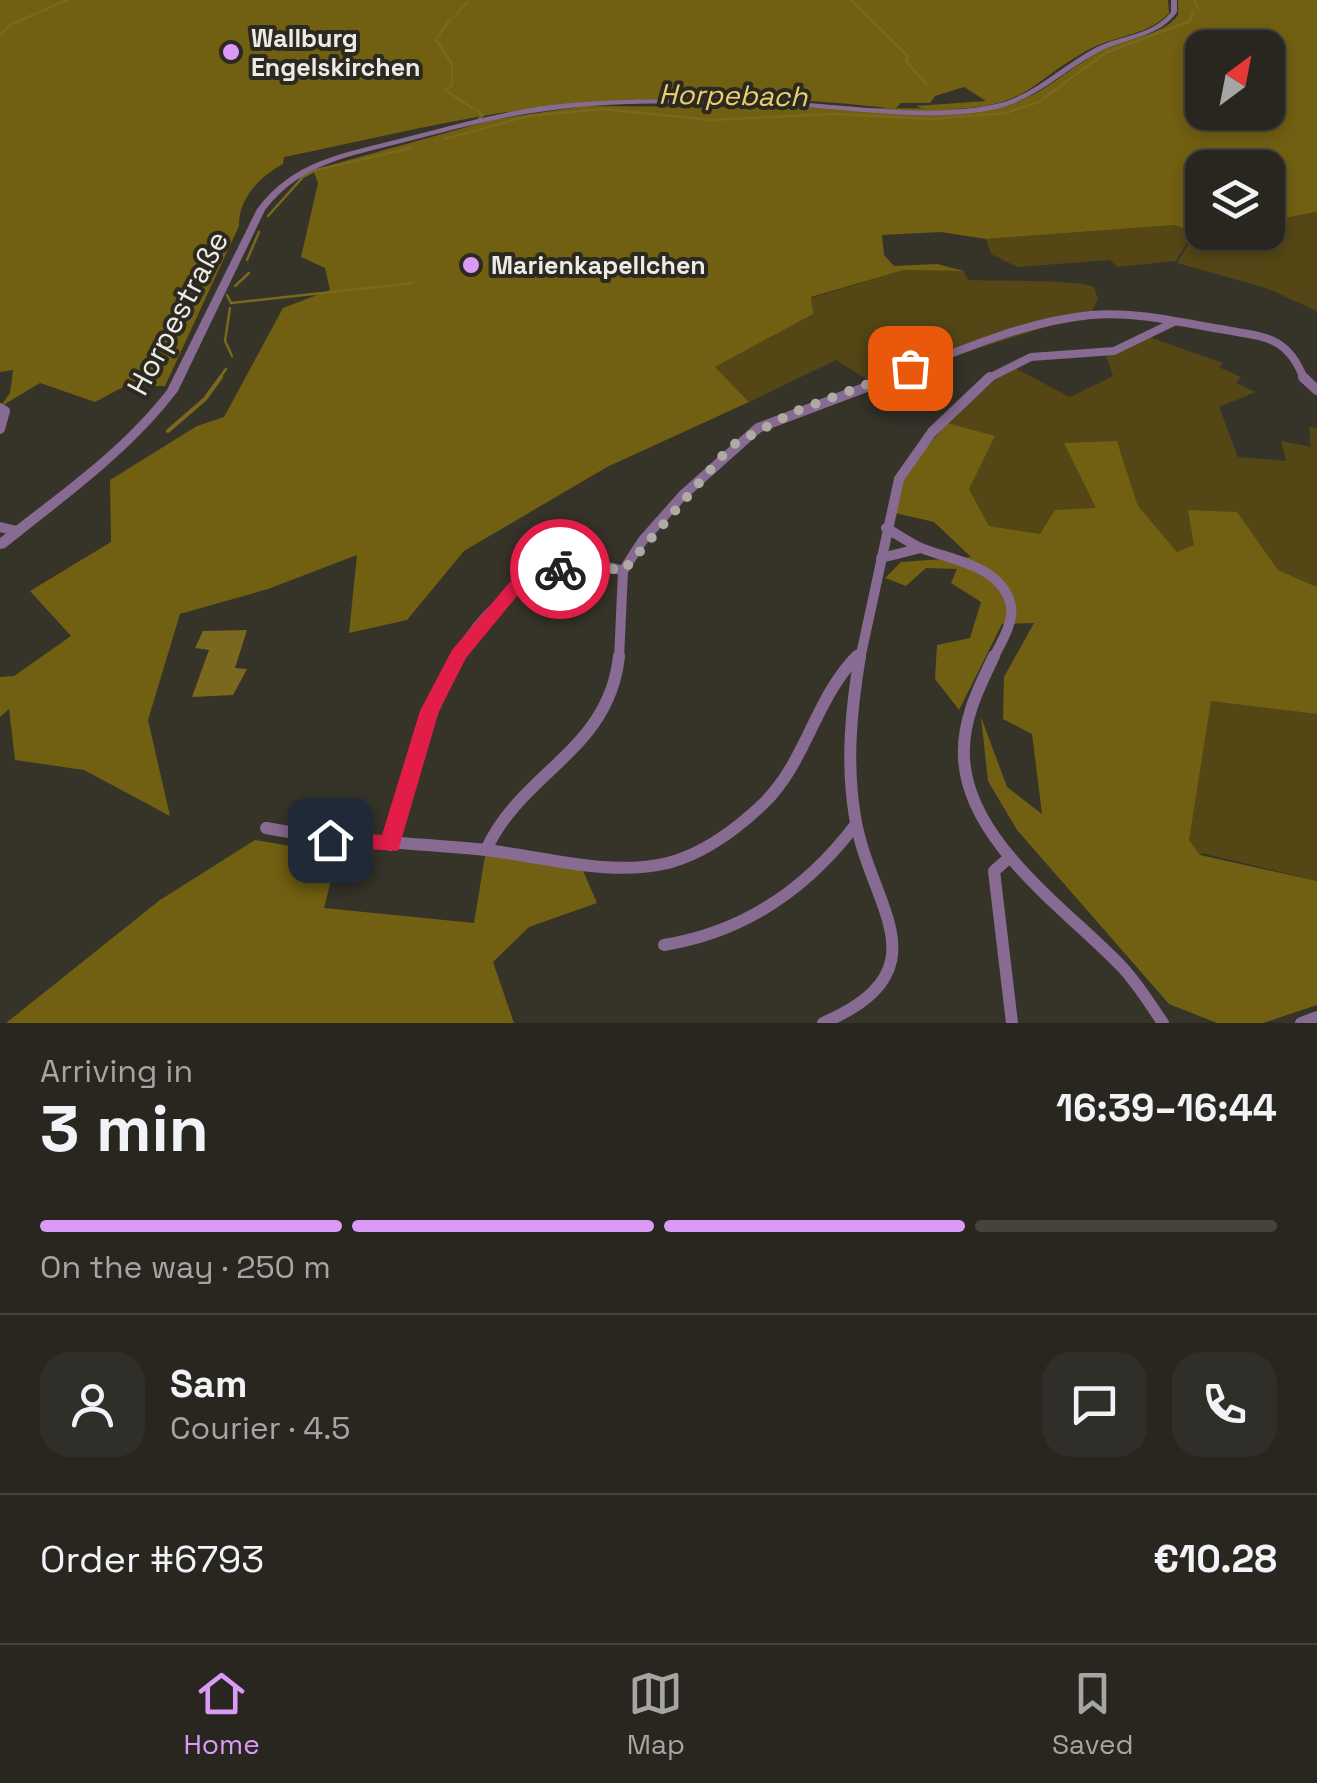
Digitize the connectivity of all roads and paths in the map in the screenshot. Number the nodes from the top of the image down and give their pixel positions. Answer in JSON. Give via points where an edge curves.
{"nodes":[{"id":1,"x":1174,"y":0,"type":"edge"},
{"id":2,"x":1175,"y":322,"type":"junction"},
{"id":3,"x":1317,"y":390,"type":"edge"},
{"id":4,"x":0,"y":408,"type":"edge"},
{"id":5,"x":0,"y":429,"type":"edge"},
{"id":6,"x":0,"y":527,"type":"edge"},
{"id":7,"x":886,"y":528,"type":"junction"},
{"id":8,"x":17,"y":531,"type":"junction"},
{"id":9,"x":0,"y":545,"type":"edge"},
{"id":10,"x":921,"y":548,"type":"junction"},
{"id":11,"x":881,"y":558,"type":"junction"},
{"id":12,"x":623,"y":571,"type":"junction"},
{"id":13,"x":859,"y":654,"type":"junction"},
{"id":14,"x":856,"y":824,"type":"junction"},
{"id":15,"x":266,"y":828,"type":"dead end"},
{"id":16,"x":390,"y":844,"type":"junction"},
{"id":17,"x":486,"y":850,"type":"junction"},
{"id":18,"x":1010,"y":857,"type":"junction"},
{"id":19,"x":664,"y":945,"type":"dead end"},
{"id":20,"x":1317,"y":1017,"type":"edge"},
{"id":21,"x":823,"y":1023,"type":"edge"},
{"id":22,"x":1012,"y":1023,"type":"edge"},
{"id":23,"x":1163,"y":1023,"type":"edge"},
{"id":24,"x":1301,"y":1023,"type":"edge"}],
"edges":[{"from":1,"to":8,"type":"street","name":"Horpestraße","via":[[1165,24],[1100,48],[1029,96],[989,108],[583,104],[500,117],[302,172],[269,197],[158,411]]},
{"from":2,"to":3,"type":"street","via":[[1284,344],[1306,384]]},
{"from":2,"to":7,"type":"street","via":[[1110,352],[1008,365],[930,433],[897,482]]},
{"from":2,"to":12,"type":"street","via":[[1091,314],[1011,332],[776,420],[731,446]]},
{"from":4,"to":5,"type":"street"},
{"from":6,"to":8,"type":"street"},
{"from":7,"to":10,"type":"street"},
{"from":7,"to":11,"type":"street"},
{"from":8,"to":9,"type":"street","name":"Horpestraße"},
{"from":10,"to":11,"type":"street"},
{"from":10,"to":18,"type":"street","via":[[958,556],[979,569],[1011,607],[966,723],[964,754],[990,831]]},
{"from":11,"to":13,"type":"street"},
{"from":12,"to":16,"type":"street","via":[[586,564],[541,573],[516,586],[478,626],[430,711]]},
{"from":12,"to":17,"type":"street","via":[[615,686],[607,708],[497,824]]},
{"from":13,"to":14,"type":"street","via":[[848,748]]},
{"from":13,"to":17,"type":"street","via":[[834,682],[768,799],[695,855],[630,869]]},
{"from":14,"to":19,"type":"street","via":[[808,881],[778,902],[702,942]]},
{"from":14,"to":21,"type":"street","via":[[894,947],[878,990],[859,1008]]},
{"from":15,"to":16,"type":"street"},
{"from":16,"to":17,"type":"street"},
{"from":18,"to":22,"type":"street","via":[[994,871]]},
{"from":18,"to":23,"type":"street","via":[[1125,971]]},
{"from":20,"to":24,"type":"street"}]}
